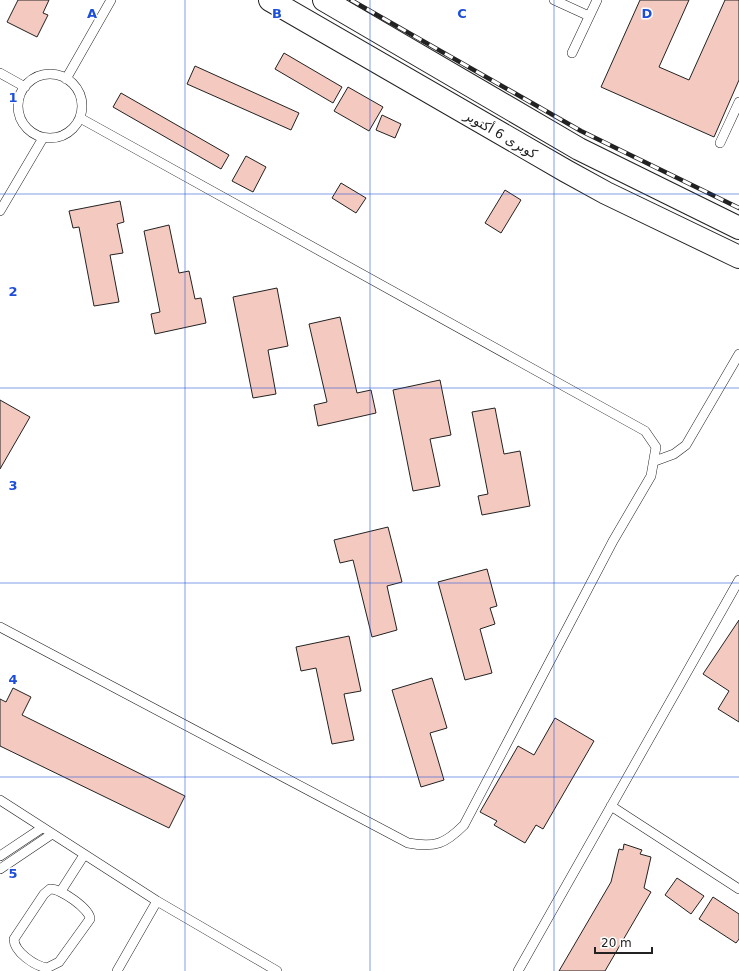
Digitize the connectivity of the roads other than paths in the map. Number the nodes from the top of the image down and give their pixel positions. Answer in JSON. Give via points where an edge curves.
{"nodes":[{"id":1,"x":111,"y":0,"type":"edge"},
{"id":2,"x":270,"y":0,"type":"edge"},
{"id":3,"x":324,"y":0,"type":"edge"},
{"id":4,"x":554,"y":0,"type":"edge"},
{"id":5,"x":597,"y":0,"type":"edge"},
{"id":6,"x":589,"y":16,"type":"junction"},
{"id":7,"x":572,"y":53,"type":"dead end"},
{"id":8,"x":0,"y":73,"type":"edge"},
{"id":9,"x":66,"y":79,"type":"junction"},
{"id":10,"x":25,"y":87,"type":"junction"},
{"id":11,"x":739,"y":102,"type":"edge"},
{"id":12,"x":80,"y":118,"type":"junction"},
{"id":13,"x":43,"y":138,"type":"junction"},
{"id":14,"x":720,"y":144,"type":"dead end"},
{"id":15,"x":0,"y":211,"type":"edge"},
{"id":16,"x":739,"y":228,"type":"edge"},
{"id":17,"x":739,"y":257,"type":"edge"},
{"id":18,"x":739,"y":354,"type":"edge"},
{"id":19,"x":654,"y":461,"type":"junction"},
{"id":20,"x":739,"y":580,"type":"edge"},
{"id":21,"x":0,"y":627,"type":"edge"},
{"id":22,"x":0,"y":800,"type":"edge"},
{"id":23,"x":611,"y":806,"type":"junction"},
{"id":24,"x":42,"y":828,"type":"junction"},
{"id":25,"x":52,"y":834,"type":"junction"},
{"id":26,"x":84,"y":855,"type":"junction"},
{"id":27,"x":0,"y":856,"type":"edge"},
{"id":28,"x":0,"y":869,"type":"edge"},
{"id":29,"x":739,"y":889,"type":"edge"},
{"id":30,"x":61,"y":891,"type":"junction"},
{"id":31,"x":157,"y":901,"type":"junction"},
{"id":32,"x":117,"y":971,"type":"edge"},
{"id":33,"x":277,"y":971,"type":"edge"},
{"id":34,"x":518,"y":971,"type":"edge"}],
"edges":[{"from":1,"to":9,"type":"lane"},
{"from":2,"to":17,"type":"highway","name":"كوبرى 6 أكتوبر","via":[[566,172]]},
{"from":3,"to":16,"type":"highway","name":"كوبرى 6 أكتوبر","via":[[579,149]]},
{"from":4,"to":6,"type":"lane"},
{"from":5,"to":6,"type":"lane"},
{"from":6,"to":7,"type":"lane"},
{"from":8,"to":10,"type":"lane"},
{"from":9,"to":10,"type":"lane","via":[[58,75],[40,76],[31,80]]},
{"from":9,"to":12,"type":"lane","via":[[79,92],[82,109]]},
{"from":10,"to":13,"type":"lane","via":[[18,104],[22,122],[34,134]]},
{"from":11,"to":14,"type":"lane"},
{"from":12,"to":13,"type":"lane","via":[[69,132],[61,137]]},
{"from":12,"to":19,"type":"lane","via":[[645,431],[656,447]]},
{"from":13,"to":15,"type":"lane"},
{"from":18,"to":19,"type":"lane","via":[[686,445],[674,454]]},
{"from":19,"to":21,"type":"lane","via":[[651,476],[613,542],[464,825],[451,838],[440,844],[424,846],[408,843]]},
{"from":20,"to":23,"type":"lane"},
{"from":22,"to":24,"type":"lane"},
{"from":23,"to":29,"type":"lane"},
{"from":23,"to":34,"type":"lane"},
{"from":24,"to":25,"type":"lane"},
{"from":24,"to":27,"type":"lane"},
{"from":25,"to":26,"type":"lane"},
{"from":25,"to":28,"type":"lane"},
{"from":26,"to":30,"type":"lane"},
{"from":26,"to":31,"type":"lane"},
{"from":30,"to":30,"type":"lane","via":[[50,889],[44,894],[14,939],[14,944],[20,952],[43,968],[52,967],[59,962],[90,919],[88,912]]},
{"from":31,"to":32,"type":"lane"},
{"from":31,"to":33,"type":"lane"}]}
